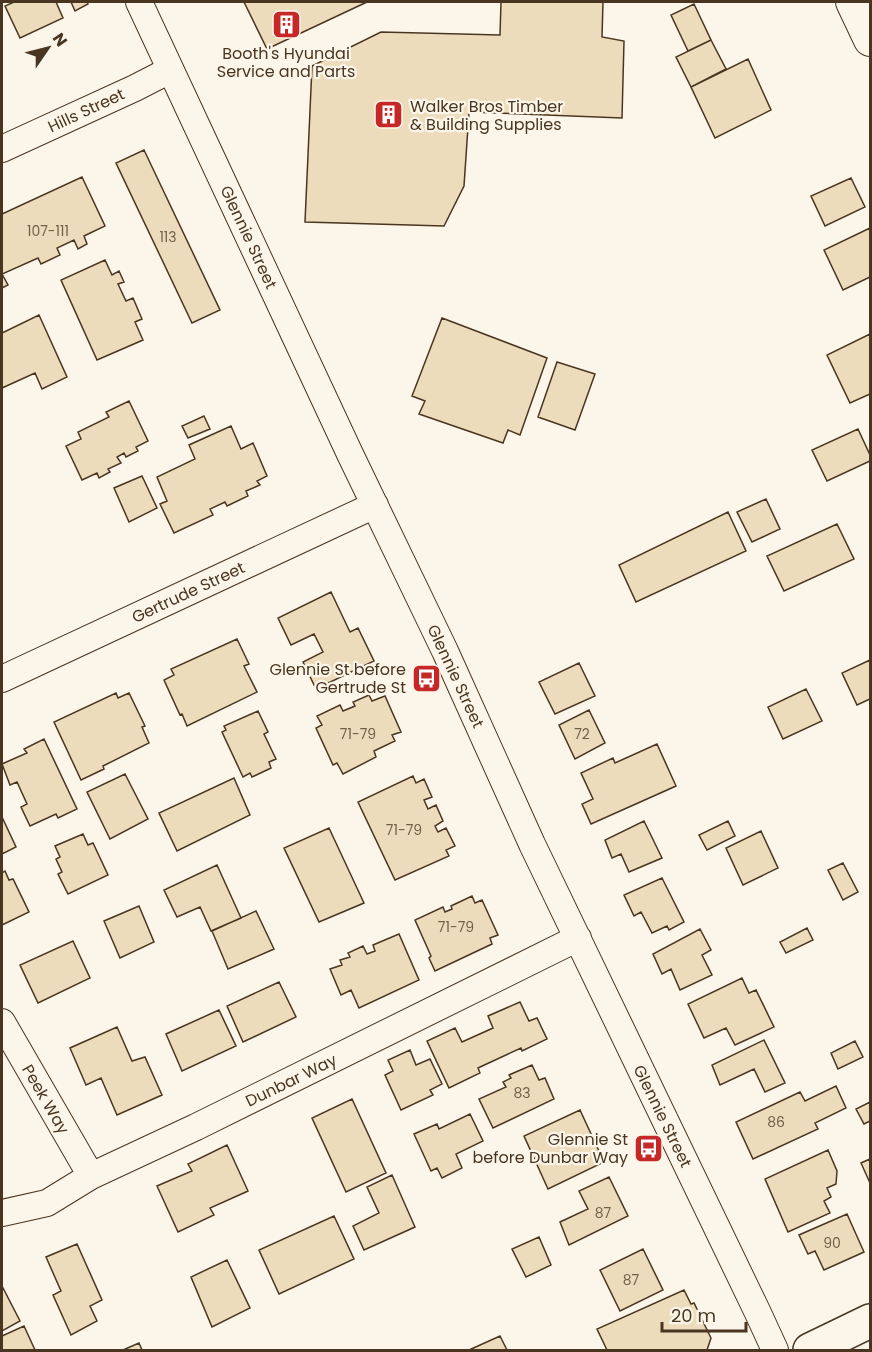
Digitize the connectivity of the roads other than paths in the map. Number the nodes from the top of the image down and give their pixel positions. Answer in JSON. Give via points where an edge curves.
{"nodes":[{"id":1,"x":139,"y":2,"type":"edge"},
{"id":2,"x":852,"y":2,"type":"edge"},
{"id":3,"x":870,"y":40,"type":"edge"},
{"id":4,"x":170,"y":70,"type":"junction"},
{"id":5,"x":2,"y":149,"type":"edge"},
{"id":6,"x":375,"y":505,"type":"junction"},
{"id":7,"x":2,"y":679,"type":"edge"},
{"id":8,"x":578,"y":938,"type":"junction"},
{"id":9,"x":2,"y":1022,"type":"edge"},
{"id":10,"x":91,"y":1176,"type":"junction"},
{"id":11,"x":2,"y":1213,"type":"edge"},
{"id":12,"x":870,"y":1321,"type":"edge"},
{"id":13,"x":775,"y":1350,"type":"edge"},
{"id":14,"x":810,"y":1350,"type":"edge"}],
"edges":[{"from":1,"to":4,"type":"street","name":"Glennie Street"},
{"from":2,"to":3,"type":"street"},
{"from":4,"to":5,"type":"street","name":"Hills Street"},
{"from":4,"to":6,"type":"street","name":"Glennie Street"},
{"from":6,"to":7,"type":"street","name":"Gertrude Street"},
{"from":6,"to":8,"type":"street","name":"Glennie Street"},
{"from":8,"to":10,"type":"street","name":"Dunbar Way"},
{"from":8,"to":13,"type":"street","name":"Glennie Street"},
{"from":9,"to":10,"type":"street","name":"Peek Way"},
{"from":10,"to":11,"type":"street","name":"Dunbar Way","via":[[47,1203]]},
{"from":12,"to":14,"type":"main road"}]}
